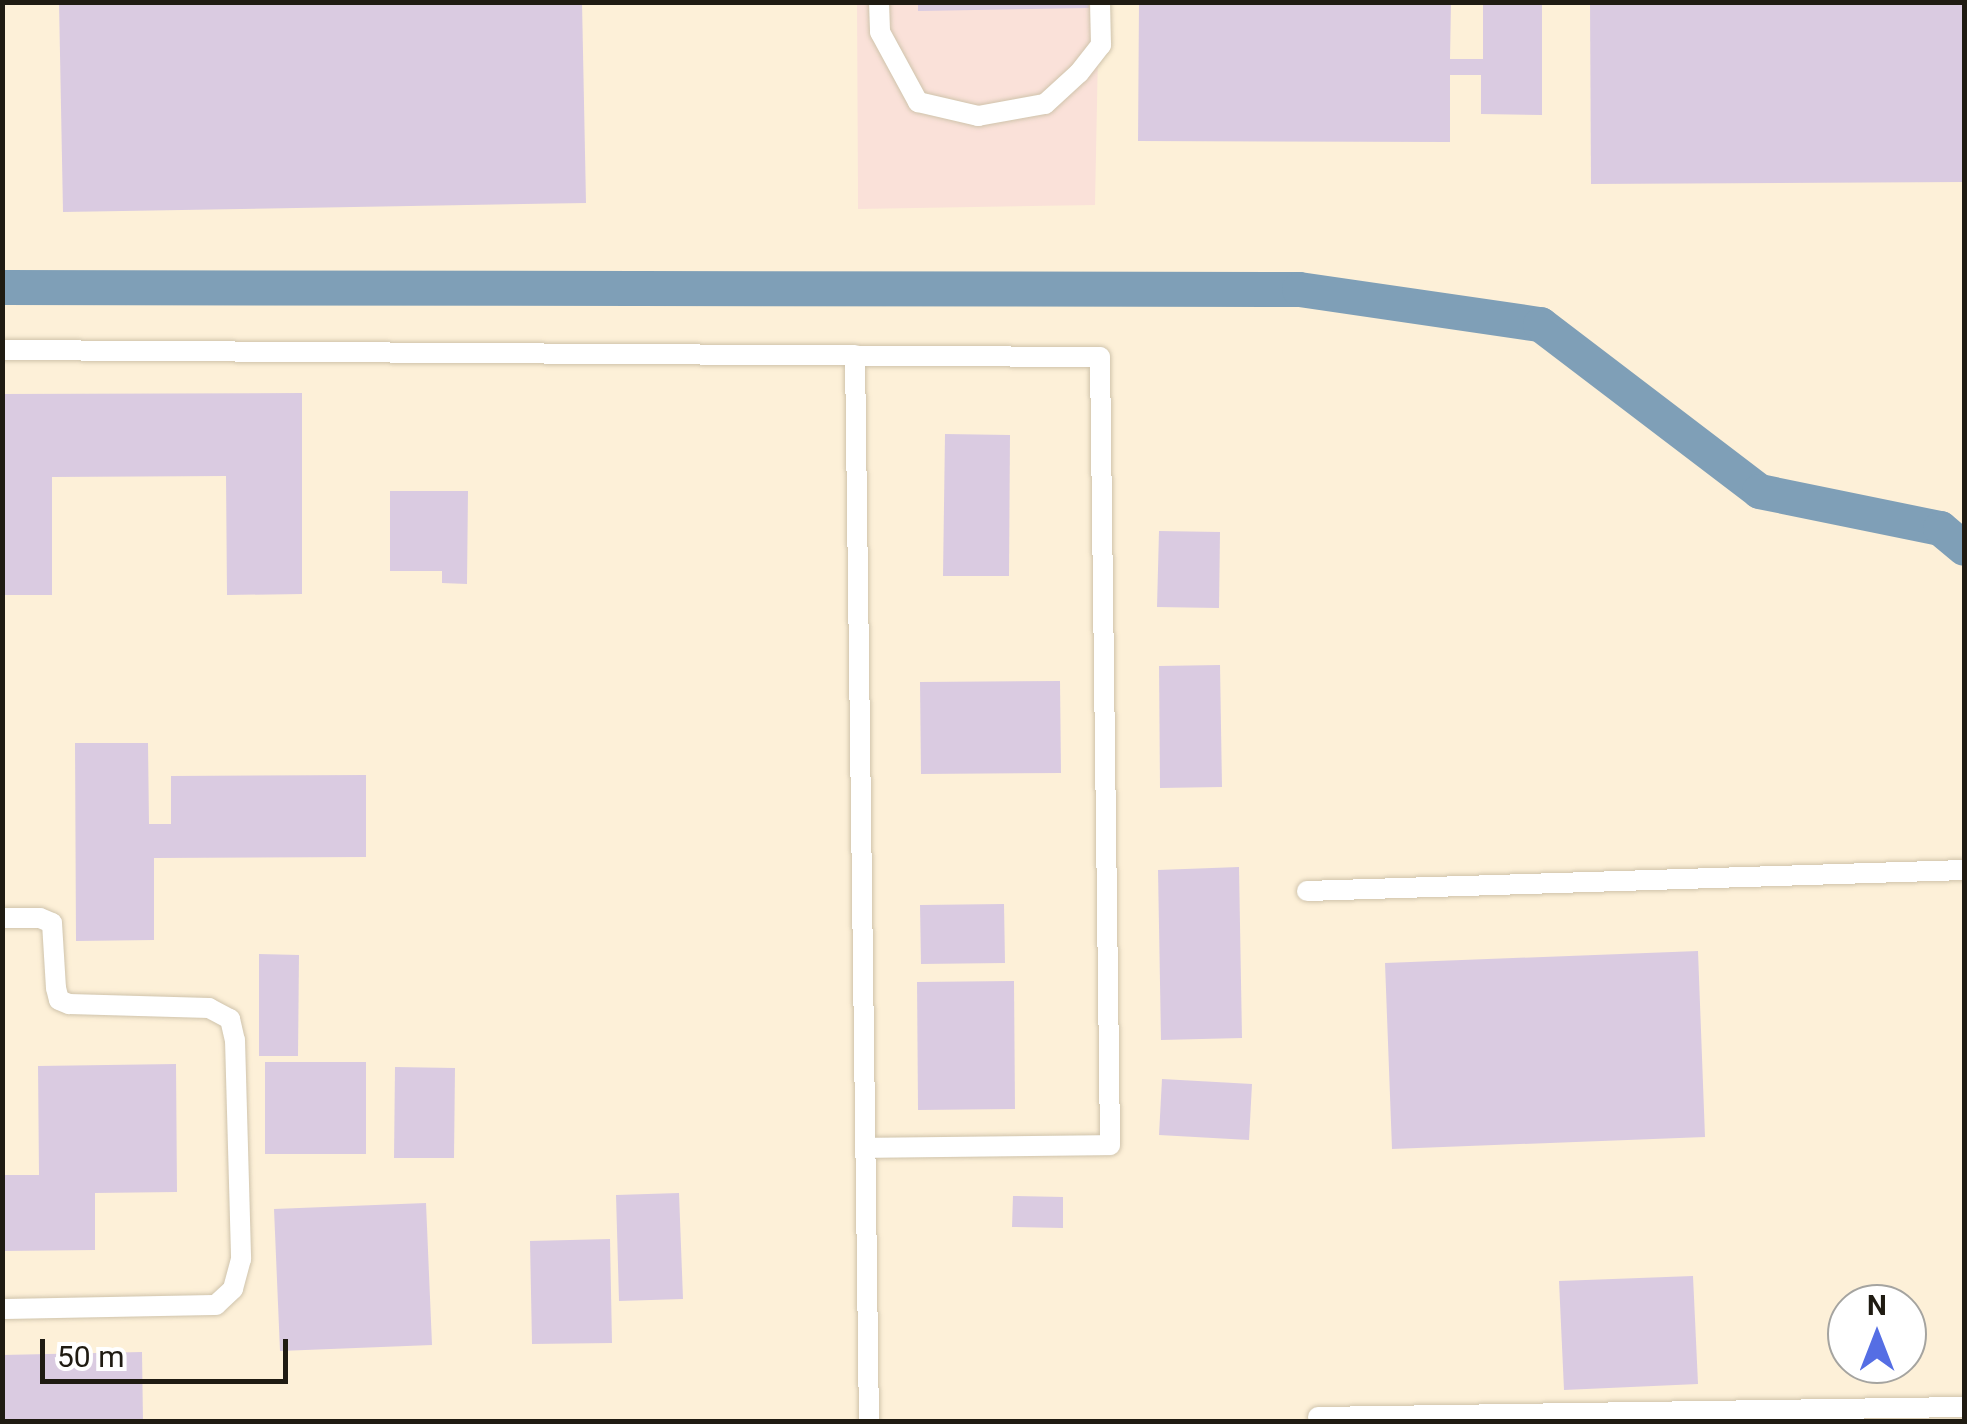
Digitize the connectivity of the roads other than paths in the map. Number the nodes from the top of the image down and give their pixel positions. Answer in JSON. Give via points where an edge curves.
{"nodes":[{"id":1,"x":879,"y":2,"type":"edge"},
{"id":2,"x":1100,"y":2,"type":"edge"},
{"id":3,"x":2,"y":350,"type":"edge"},
{"id":4,"x":855,"y":355,"type":"junction"},
{"id":5,"x":1964,"y":870,"type":"edge"},
{"id":6,"x":1308,"y":891,"type":"dead end"},
{"id":7,"x":2,"y":918,"type":"edge"},
{"id":8,"x":865,"y":1148,"type":"junction"},
{"id":9,"x":2,"y":1310,"type":"edge"},
{"id":10,"x":1964,"y":1407,"type":"edge"},
{"id":11,"x":1318,"y":1417,"type":"dead end"},
{"id":12,"x":869,"y":1422,"type":"edge"}],
"edges":[{"from":1,"to":2,"type":"lane","via":[[880,32],[918,102],[978,116],[1044,104],[1080,73],[1101,44]]},
{"from":3,"to":4,"type":"lane"},
{"from":4,"to":8,"type":"lane"},
{"from":4,"to":8,"type":"lane","via":[[1100,357],[1110,1145]]},
{"from":5,"to":6,"type":"lane"},
{"from":7,"to":9,"type":"lane","via":[[52,924],[59,1000],[210,1008],[230,1020],[236,1040],[241,1258],[234,1289],[216,1305]]},
{"from":8,"to":12,"type":"lane"},
{"from":10,"to":11,"type":"lane"}]}
